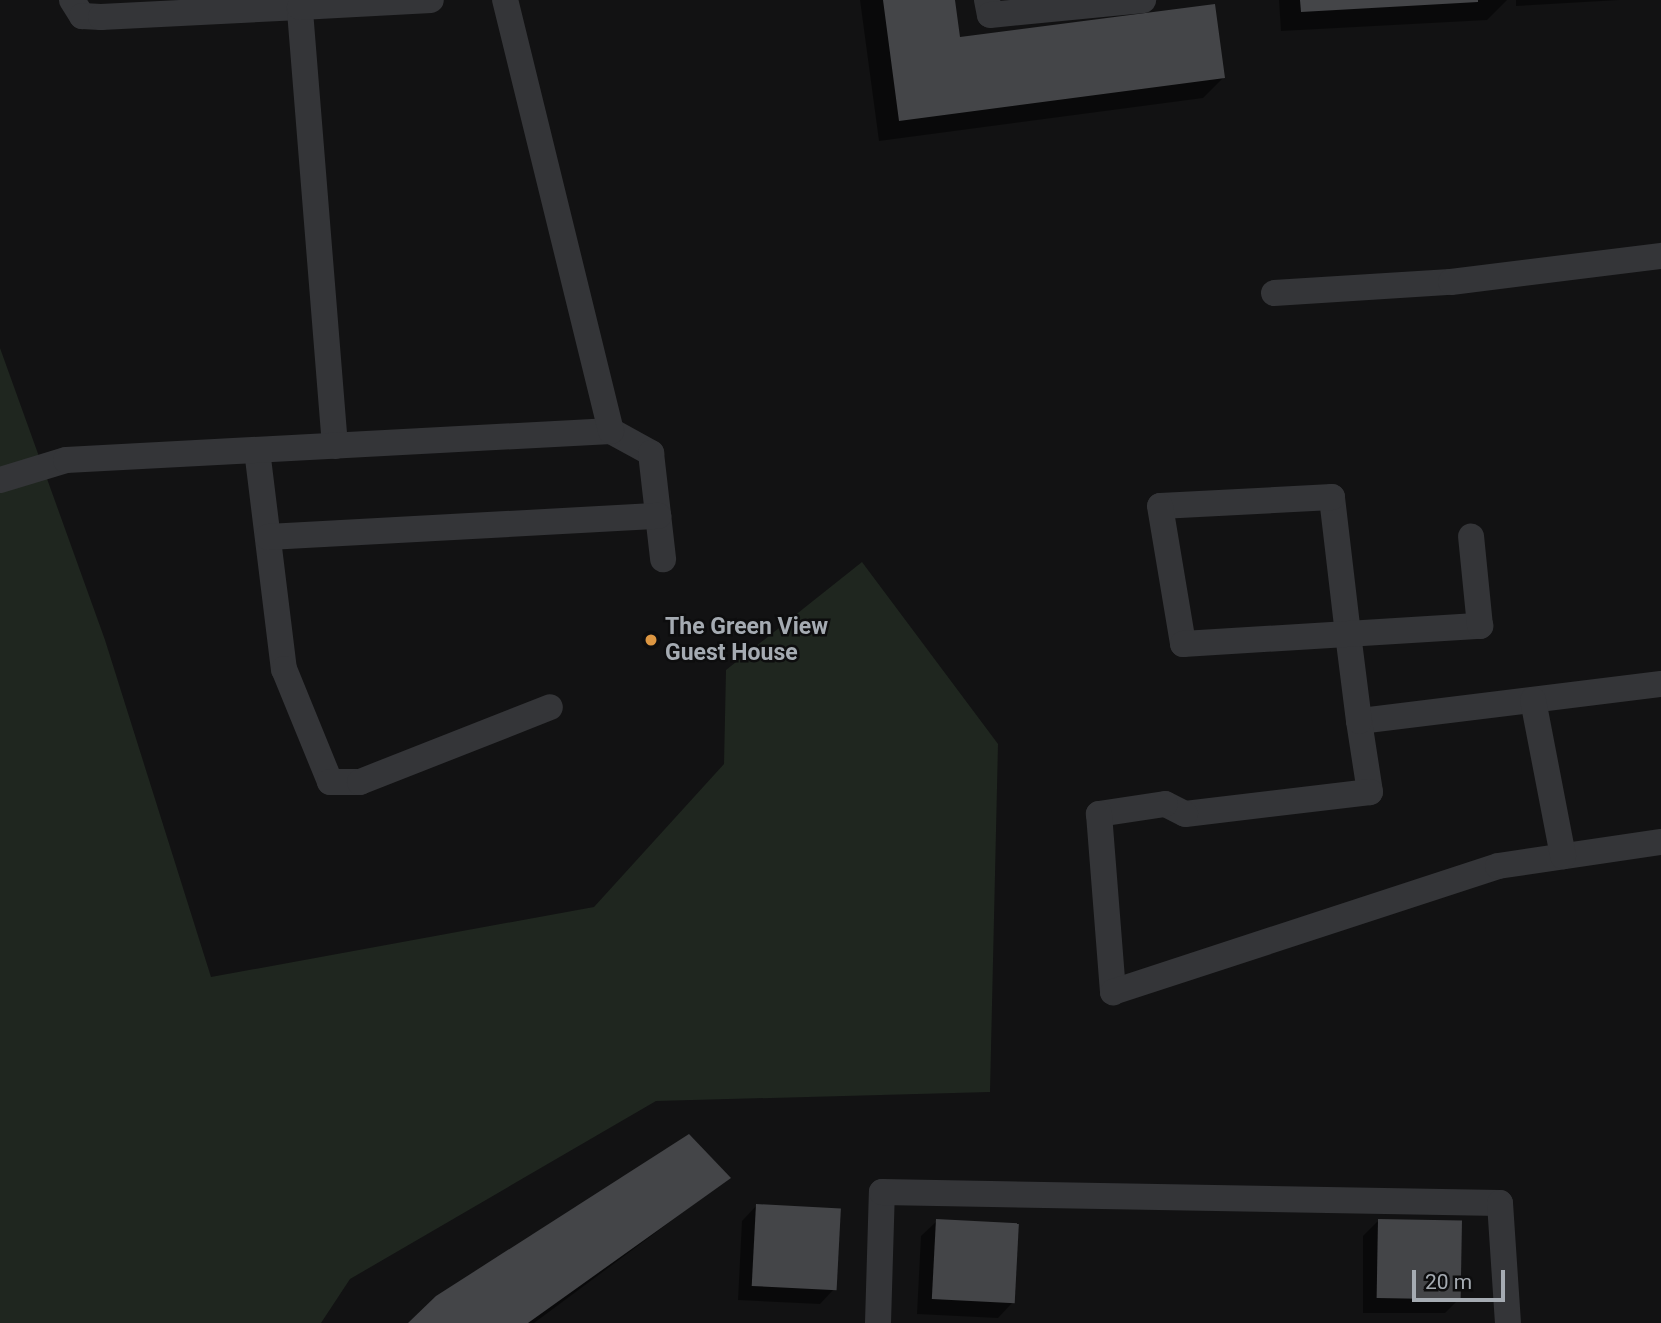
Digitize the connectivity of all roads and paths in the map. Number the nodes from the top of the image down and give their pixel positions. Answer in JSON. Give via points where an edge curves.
{"nodes":[{"id":1,"x":72,"y":0,"type":"edge"},
{"id":2,"x":431,"y":0,"type":"edge"},
{"id":3,"x":505,"y":0,"type":"edge"},
{"id":4,"x":987,"y":0,"type":"edge"},
{"id":5,"x":1143,"y":0,"type":"edge"},
{"id":6,"x":300,"y":7,"type":"junction"},
{"id":7,"x":1661,"y":256,"type":"edge"},
{"id":8,"x":1274,"y":293,"type":"dead end"},
{"id":9,"x":611,"y":431,"type":"junction"},
{"id":10,"x":335,"y":446,"type":"junction"},
{"id":11,"x":257,"y":450,"type":"junction"},
{"id":12,"x":0,"y":480,"type":"edge"},
{"id":13,"x":658,"y":516,"type":"junction"},
{"id":14,"x":1471,"y":536,"type":"dead end"},
{"id":15,"x":268,"y":537,"type":"junction"},
{"id":16,"x":663,"y":559,"type":"dead end"},
{"id":17,"x":1348,"y":634,"type":"junction"},
{"id":18,"x":1661,"y":684,"type":"edge"},
{"id":19,"x":1533,"y":700,"type":"junction"},
{"id":20,"x":550,"y":707,"type":"dead end"},
{"id":21,"x":1359,"y":721,"type":"junction"},
{"id":22,"x":1661,"y":842,"type":"edge"},
{"id":23,"x":1563,"y":856,"type":"junction"},
{"id":24,"x":878,"y":1323,"type":"edge"},
{"id":25,"x":1507,"y":1323,"type":"edge"}],
"edges":[{"from":1,"to":6,"type":"street","via":[[82,16],[101,18]]},
{"from":2,"to":6,"type":"street"},
{"from":3,"to":9,"type":"street"},
{"from":4,"to":5,"type":"street","via":[[990,15]]},
{"from":6,"to":10,"type":"street"},
{"from":7,"to":8,"type":"street","via":[[1451,282]]},
{"from":9,"to":10,"type":"street"},
{"from":9,"to":13,"type":"street","via":[[651,453]]},
{"from":10,"to":11,"type":"street"},
{"from":11,"to":12,"type":"street","via":[[66,460]]},
{"from":11,"to":15,"type":"street"},
{"from":13,"to":15,"type":"street"},
{"from":13,"to":16,"type":"street"},
{"from":14,"to":17,"type":"street","via":[[1480,626]]},
{"from":15,"to":20,"type":"street","via":[[284,669],[330,782],[359,782]]},
{"from":17,"to":17,"type":"street","via":[[1332,497],[1160,506],[1183,643]]},
{"from":17,"to":21,"type":"street"},
{"from":18,"to":19,"type":"street"},
{"from":19,"to":21,"type":"street"},
{"from":19,"to":23,"type":"street"},
{"from":21,"to":23,"type":"street","via":[[1370,792],[1185,814],[1166,804],[1099,814],[1113,992],[1498,866]]},
{"from":22,"to":23,"type":"street"},
{"from":24,"to":25,"type":"street","via":[[882,1192],[1500,1203]]}]}
